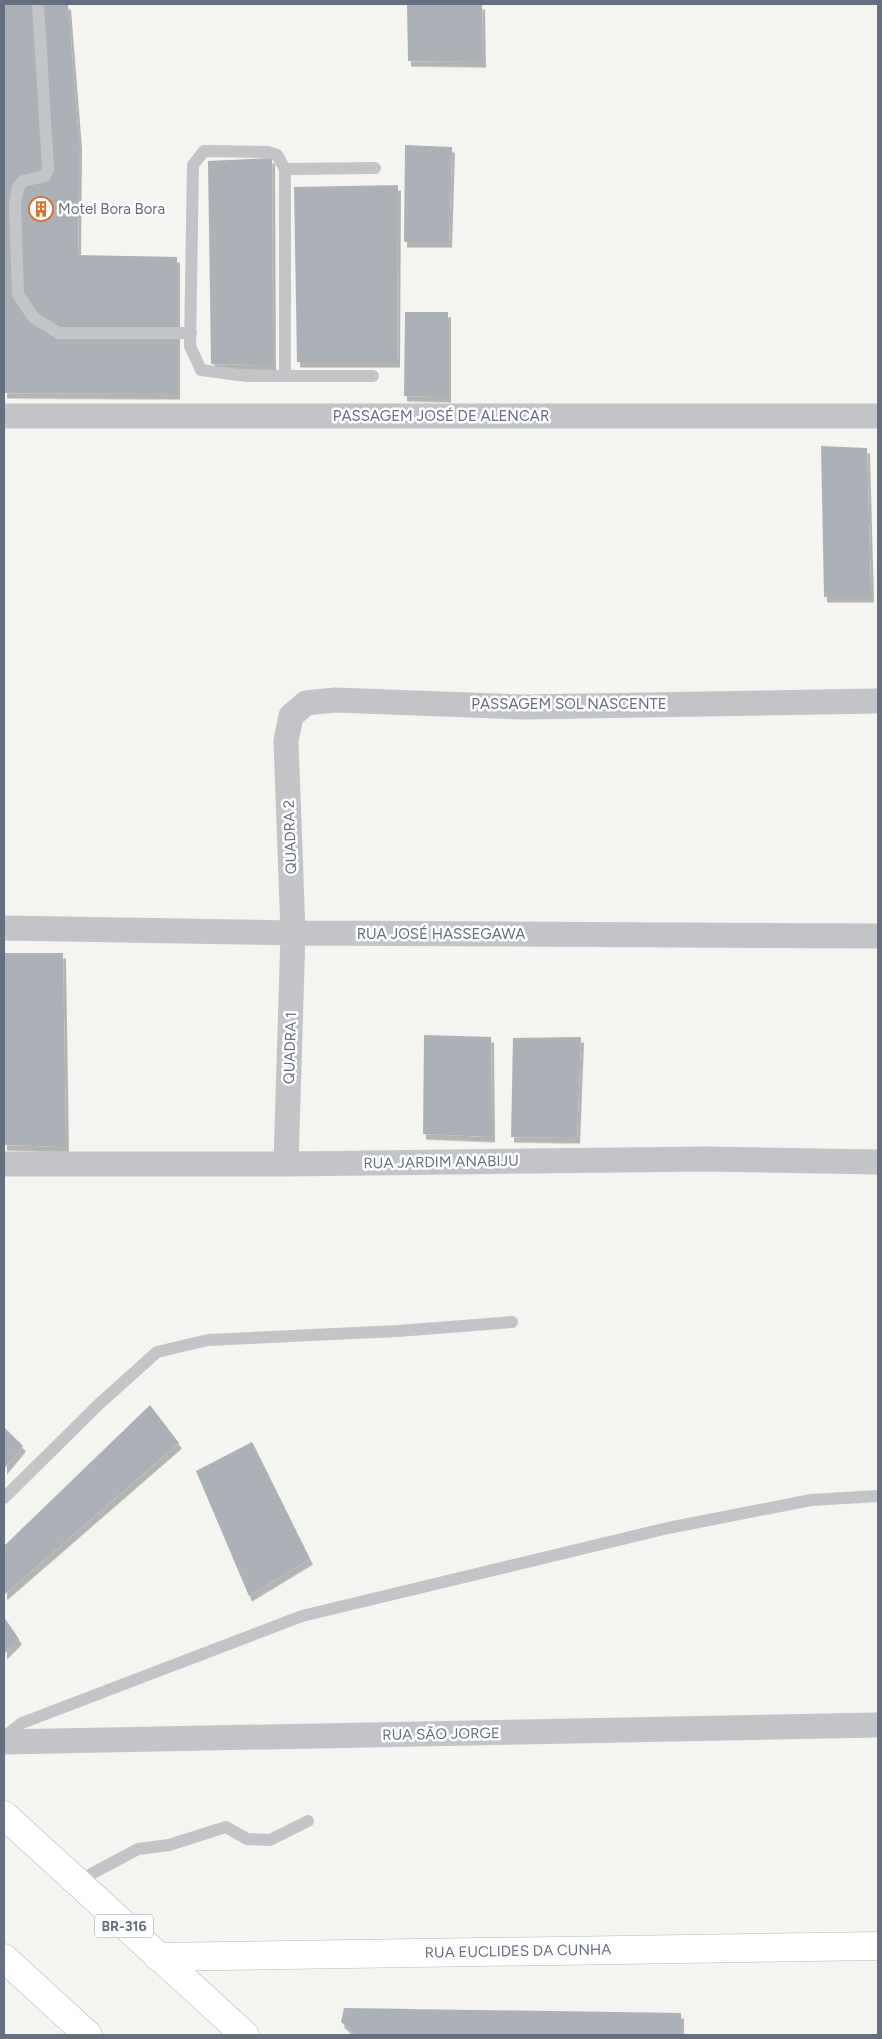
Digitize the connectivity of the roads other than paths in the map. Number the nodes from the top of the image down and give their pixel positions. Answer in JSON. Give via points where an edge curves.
{"nodes":[{"id":1,"x":38,"y":4,"type":"edge"},
{"id":2,"x":374,"y":168,"type":"dead end"},
{"id":3,"x":285,"y":169,"type":"junction"},
{"id":4,"x":191,"y":333,"type":"junction"},
{"id":5,"x":285,"y":376,"type":"junction"},
{"id":6,"x":373,"y":376,"type":"dead end"},
{"id":7,"x":4,"y":416,"type":"edge"},
{"id":8,"x":878,"y":416,"type":"edge"},
{"id":9,"x":878,"y":702,"type":"edge"},
{"id":10,"x":286,"y":741,"type":"joint"},
{"id":11,"x":4,"y":928,"type":"edge"},
{"id":12,"x":294,"y":933,"type":"junction"},
{"id":13,"x":878,"y":936,"type":"edge"},
{"id":14,"x":878,"y":1162,"type":"edge"},
{"id":15,"x":4,"y":1164,"type":"edge"},
{"id":16,"x":286,"y":1164,"type":"junction"},
{"id":17,"x":512,"y":1322,"type":"dead end"},
{"id":18,"x":878,"y":1496,"type":"edge"},
{"id":19,"x":4,"y":1498,"type":"edge"},
{"id":20,"x":878,"y":1725,"type":"edge"},
{"id":21,"x":4,"y":1737,"type":"edge"},
{"id":22,"x":4,"y":1742,"type":"edge"},
{"id":23,"x":4,"y":1815,"type":"edge"},
{"id":24,"x":308,"y":1820,"type":"dead end"},
{"id":25,"x":76,"y":1882,"type":"junction"},
{"id":26,"x":878,"y":1946,"type":"edge"},
{"id":27,"x":158,"y":1957,"type":"junction"},
{"id":28,"x":4,"y":1958,"type":"edge"},
{"id":29,"x":88,"y":2035,"type":"edge"},
{"id":30,"x":245,"y":2035,"type":"edge"}],
"edges":[{"from":1,"to":4,"type":"lane","via":[[48,169],[46,176],[23,181],[18,187],[15,204],[18,295],[34,318],[59,333]]},
{"from":2,"to":3,"type":"lane"},
{"from":3,"to":4,"type":"lane","via":[[278,155],[268,152],[204,151],[193,165]]},
{"from":3,"to":5,"type":"lane"},
{"from":4,"to":5,"type":"lane","via":[[190,346],[200,370],[246,376]]},
{"from":5,"to":6,"type":"lane"},
{"from":7,"to":8,"type":"street","name":"PASSAGEM JOSÉ DE ALENCAR"},
{"from":9,"to":10,"type":"street","name":"PASSAGEM SOL NASCENTE","via":[[523,706],[335,700],[306,703],[291,716]]},
{"from":10,"to":12,"type":"street","name":"QUADRA 2"},
{"from":11,"to":12,"type":"street","name":"RUA JOSÉ HASSEGAWA"},
{"from":12,"to":13,"type":"street","name":"RUA JOSÉ HASSEGAWA"},
{"from":12,"to":16,"type":"street","name":"QUADRA 1"},
{"from":14,"to":16,"type":"street","name":"RUA JARDIM ANABIJU","via":[[707,1159]]},
{"from":15,"to":16,"type":"street","name":"RUA JARDIM ANABIJU"},
{"from":17,"to":19,"type":"lane","via":[[208,1340],[157,1352]]},
{"from":18,"to":21,"type":"lane","via":[[811,1500],[668,1528],[302,1616],[22,1723]]},
{"from":20,"to":22,"type":"street","name":"RUA SÃO JORGE"},
{"from":23,"to":25,"type":"main road","number":"BR-316"},
{"from":24,"to":25,"type":"lane","via":[[270,1840],[247,1839],[226,1827],[169,1845],[138,1849]]},
{"from":25,"to":27,"type":"main road","number":"BR-316"},
{"from":26,"to":27,"type":"main road","name":"RUA EUCLIDES DA CUNHA"},
{"from":27,"to":30,"type":"main road","number":"BR-316"},
{"from":28,"to":29,"type":"main road"}]}
